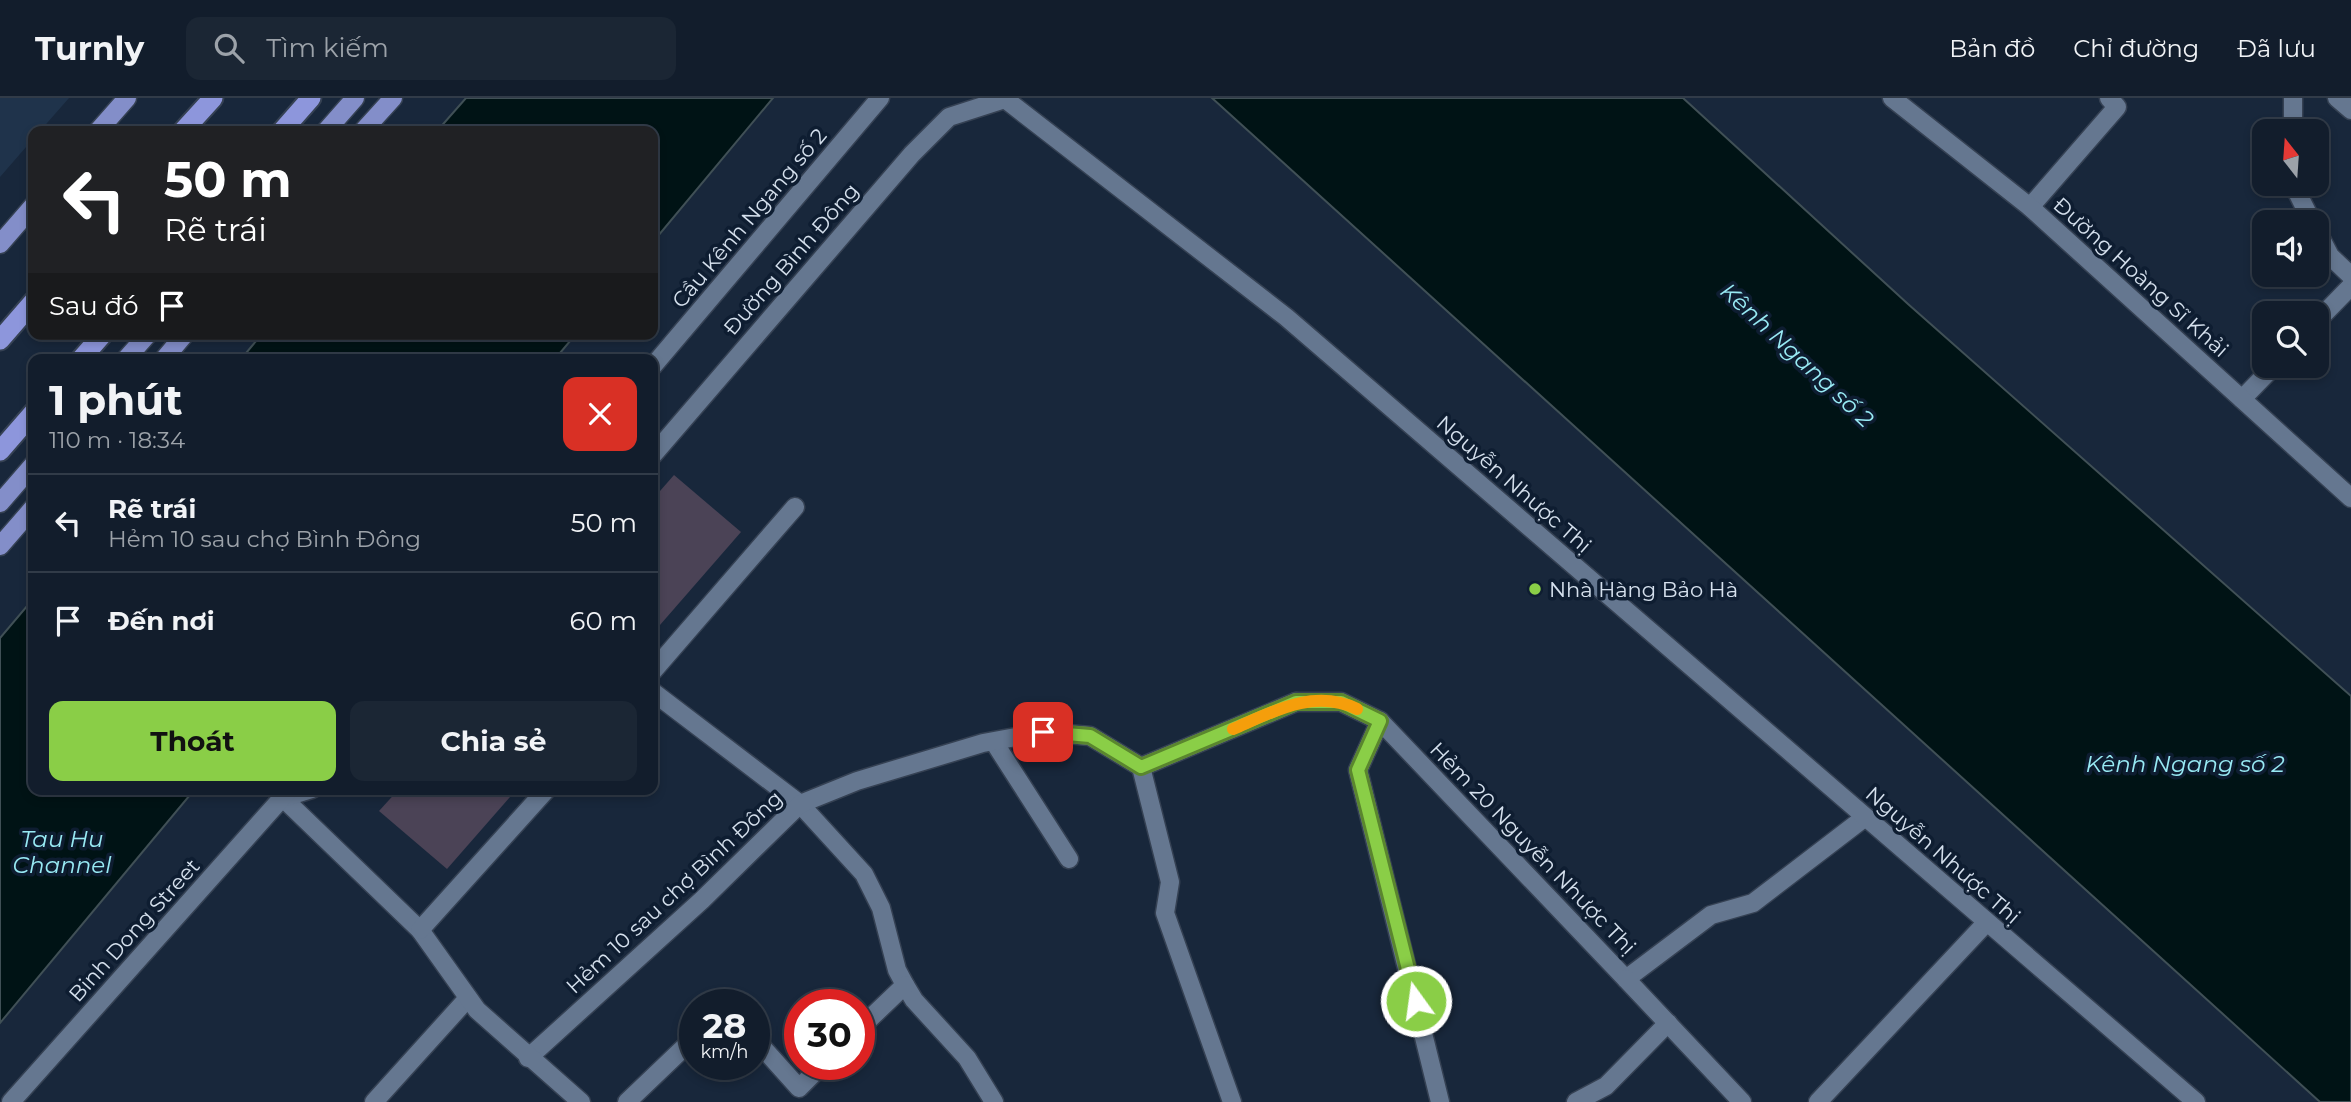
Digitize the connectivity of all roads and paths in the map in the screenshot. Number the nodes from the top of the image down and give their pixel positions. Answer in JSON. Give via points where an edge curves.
{"nodes":[{"id":1,"x":127,"y":98,"type":"edge"},
{"id":2,"x":212,"y":98,"type":"edge"},
{"id":3,"x":311,"y":98,"type":"edge"},
{"id":4,"x":355,"y":98,"type":"edge"},
{"id":5,"x":393,"y":98,"type":"edge"},
{"id":6,"x":880,"y":98,"type":"edge"},
{"id":7,"x":1892,"y":98,"type":"edge"},
{"id":8,"x":2109,"y":98,"type":"edge"},
{"id":9,"x":2293,"y":98,"type":"edge"},
{"id":10,"x":2337,"y":98,"type":"edge"},
{"id":11,"x":977,"y":108,"type":"joint"},
{"id":12,"x":2351,"y":110,"type":"edge"},
{"id":13,"x":2293,"y":119,"type":"edge"},
{"id":14,"x":102,"y":126,"type":"edge"},
{"id":15,"x":187,"y":126,"type":"edge"},
{"id":16,"x":286,"y":126,"type":"edge"},
{"id":17,"x":330,"y":126,"type":"edge"},
{"id":18,"x":368,"y":126,"type":"edge"},
{"id":19,"x":2030,"y":207,"type":"junction"},
{"id":20,"x":28,"y":212,"type":"edge"},
{"id":21,"x":0,"y":244,"type":"edge"},
{"id":22,"x":2329,"y":254,"type":"edge"},
{"id":23,"x":2351,"y":276,"type":"edge"},
{"id":24,"x":2351,"y":286,"type":"edge"},
{"id":25,"x":28,"y":308,"type":"edge"},
{"id":26,"x":2329,"y":309,"type":"edge"},
{"id":27,"x":0,"y":340,"type":"edge"},
{"id":28,"x":98,"y":340,"type":"edge"},
{"id":29,"x":143,"y":340,"type":"edge"},
{"id":30,"x":180,"y":340,"type":"edge"},
{"id":31,"x":85,"y":354,"type":"edge"},
{"id":32,"x":130,"y":354,"type":"edge"},
{"id":33,"x":168,"y":354,"type":"edge"},
{"id":34,"x":658,"y":360,"type":"edge"},
{"id":35,"x":2262,"y":378,"type":"edge"},
{"id":36,"x":2242,"y":399,"type":"junction"},
{"id":37,"x":28,"y":419,"type":"edge"},
{"id":38,"x":658,"y":449,"type":"edge"},
{"id":39,"x":0,"y":451,"type":"edge"},
{"id":40,"x":28,"y":471,"type":"edge"},
{"id":41,"x":2351,"y":498,"type":"edge"},
{"id":42,"x":0,"y":503,"type":"edge"},
{"id":43,"x":795,"y":508,"type":"dead end"},
{"id":44,"x":28,"y":514,"type":"edge"},
{"id":45,"x":0,"y":546,"type":"edge"},
{"id":46,"x":658,"y":665,"type":"edge"},
{"id":47,"x":658,"y":696,"type":"edge"},
{"id":48,"x":1380,"y":721,"type":"junction"},
{"id":49,"x":994,"y":742,"type":"junction"},
{"id":50,"x":1141,"y":767,"type":"junction"},
{"id":51,"x":285,"y":795,"type":"edge"},
{"id":52,"x":289,"y":795,"type":"edge"},
{"id":53,"x":542,"y":795,"type":"edge"},
{"id":54,"x":800,"y":804,"type":"junction"},
{"id":55,"x":1864,"y":818,"type":"junction"},
{"id":56,"x":1069,"y":859,"type":"dead end"},
{"id":57,"x":1986,"y":923,"type":"junction"},
{"id":58,"x":420,"y":930,"type":"junction"},
{"id":59,"x":1626,"y":979,"type":"junction"},
{"id":60,"x":905,"y":985,"type":"junction"},
{"id":61,"x":468,"y":998,"type":"junction"},
{"id":62,"x":875,"y":1014,"type":"edge"},
{"id":63,"x":1668,"y":1023,"type":"junction"},
{"id":64,"x":679,"y":1052,"type":"edge"},
{"id":65,"x":770,"y":1055,"type":"edge"},
{"id":66,"x":528,"y":1058,"type":"junction"},
{"id":67,"x":784,"y":1071,"type":"edge"},
{"id":68,"x":793,"y":1080,"type":"edge"},
{"id":69,"x":806,"y":1080,"type":"edge"},
{"id":70,"x":11,"y":1102,"type":"edge"},
{"id":71,"x":374,"y":1102,"type":"edge"},
{"id":72,"x":581,"y":1102,"type":"edge"},
{"id":73,"x":626,"y":1102,"type":"edge"},
{"id":74,"x":994,"y":1102,"type":"edge"},
{"id":75,"x":1232,"y":1102,"type":"edge"},
{"id":76,"x":1440,"y":1102,"type":"edge"},
{"id":77,"x":1576,"y":1102,"type":"edge"},
{"id":78,"x":1742,"y":1102,"type":"edge"},
{"id":79,"x":1818,"y":1102,"type":"edge"},
{"id":80,"x":2196,"y":1102,"type":"edge"}],
"edges":[{"from":1,"to":14,"type":"main road"},
{"from":2,"to":15,"type":"highway"},
{"from":3,"to":16,"type":"highway"},
{"from":4,"to":17,"type":"main road"},
{"from":5,"to":18,"type":"main road"},
{"from":6,"to":34,"type":"street","name":"Cầu Kênh Ngang số 2"},
{"from":7,"to":19,"type":"street","name":"Đường Hoàng Sĩ Khải"},
{"from":8,"to":19,"type":"street","via":[[2117,107]]},
{"from":9,"to":13,"type":"street"},
{"from":10,"to":12,"type":"street"},
{"from":11,"to":38,"type":"street","name":"Đường Bình Đông","via":[[949,117],[912,154]]},
{"from":11,"to":55,"type":"street","name":"Nguyễn Nhược Thị","via":[[1005,99],[1286,317]]},
{"from":19,"to":36,"type":"street","name":"Đường Hoàng Sĩ Khải"},
{"from":20,"to":21,"type":"main road"},
{"from":22,"to":23,"type":"street"},
{"from":24,"to":26,"type":"street"},
{"from":25,"to":27,"type":"highway"},
{"from":28,"to":31,"type":"highway"},
{"from":29,"to":32,"type":"main road"},
{"from":30,"to":33,"type":"main road"},
{"from":35,"to":36,"type":"street"},
{"from":36,"to":41,"type":"street","name":"Đường Hoàng Sĩ Khải"},
{"from":37,"to":39,"type":"highway"},
{"from":40,"to":42,"type":"main road"},
{"from":43,"to":46,"type":"street"},
{"from":44,"to":45,"type":"main road"},
{"from":47,"to":54,"type":"street"},
{"from":48,"to":50,"type":"street","via":[[1341,702],[1296,702]]},
{"from":48,"to":59,"type":"street","name":"Hẻm 20 Nguyễn Nhược Thị"},
{"from":48,"to":76,"type":"street","via":[[1358,770]]},
{"from":49,"to":50,"type":"street","name":"Hẻm 10 sau chợ Bình Đông","via":[[1043,732],[1090,736]]},
{"from":49,"to":54,"type":"street","name":"Hẻm 10 sau chợ Bình Đông","via":[[857,781]]},
{"from":49,"to":56,"type":"street"},
{"from":50,"to":75,"type":"street","via":[[1170,882],[1165,912]]},
{"from":51,"to":70,"type":"street","name":"Binh Dong Street"},
{"from":52,"to":58,"type":"street"},
{"from":53,"to":58,"type":"street"},
{"from":54,"to":60,"type":"street","via":[[864,874],[881,908]]},
{"from":54,"to":66,"type":"street","name":"Hẻm 10 sau chợ Bình Đông"},
{"from":55,"to":57,"type":"street","name":"Nguyễn Nhược Thị"},
{"from":55,"to":59,"type":"street","name":"Hẻm 20 Nguyễn Nhược Thị","via":[[1753,903],[1711,915]]},
{"from":57,"to":79,"type":"street"},
{"from":57,"to":80,"type":"street","name":"Nguyễn Nhược Thị"},
{"from":58,"to":61,"type":"street"},
{"from":59,"to":63,"type":"street"},
{"from":60,"to":62,"type":"street"},
{"from":60,"to":74,"type":"street","via":[[967,1058]]},
{"from":61,"to":66,"type":"street"},
{"from":61,"to":71,"type":"street"},
{"from":63,"to":77,"type":"street","via":[[1606,1086]]},
{"from":63,"to":78,"type":"street"},
{"from":64,"to":73,"type":"street"},
{"from":65,"to":67,"type":"street"},
{"from":66,"to":72,"type":"street"},
{"from":68,"to":69,"type":"street","via":[[799,1087]]}]}
